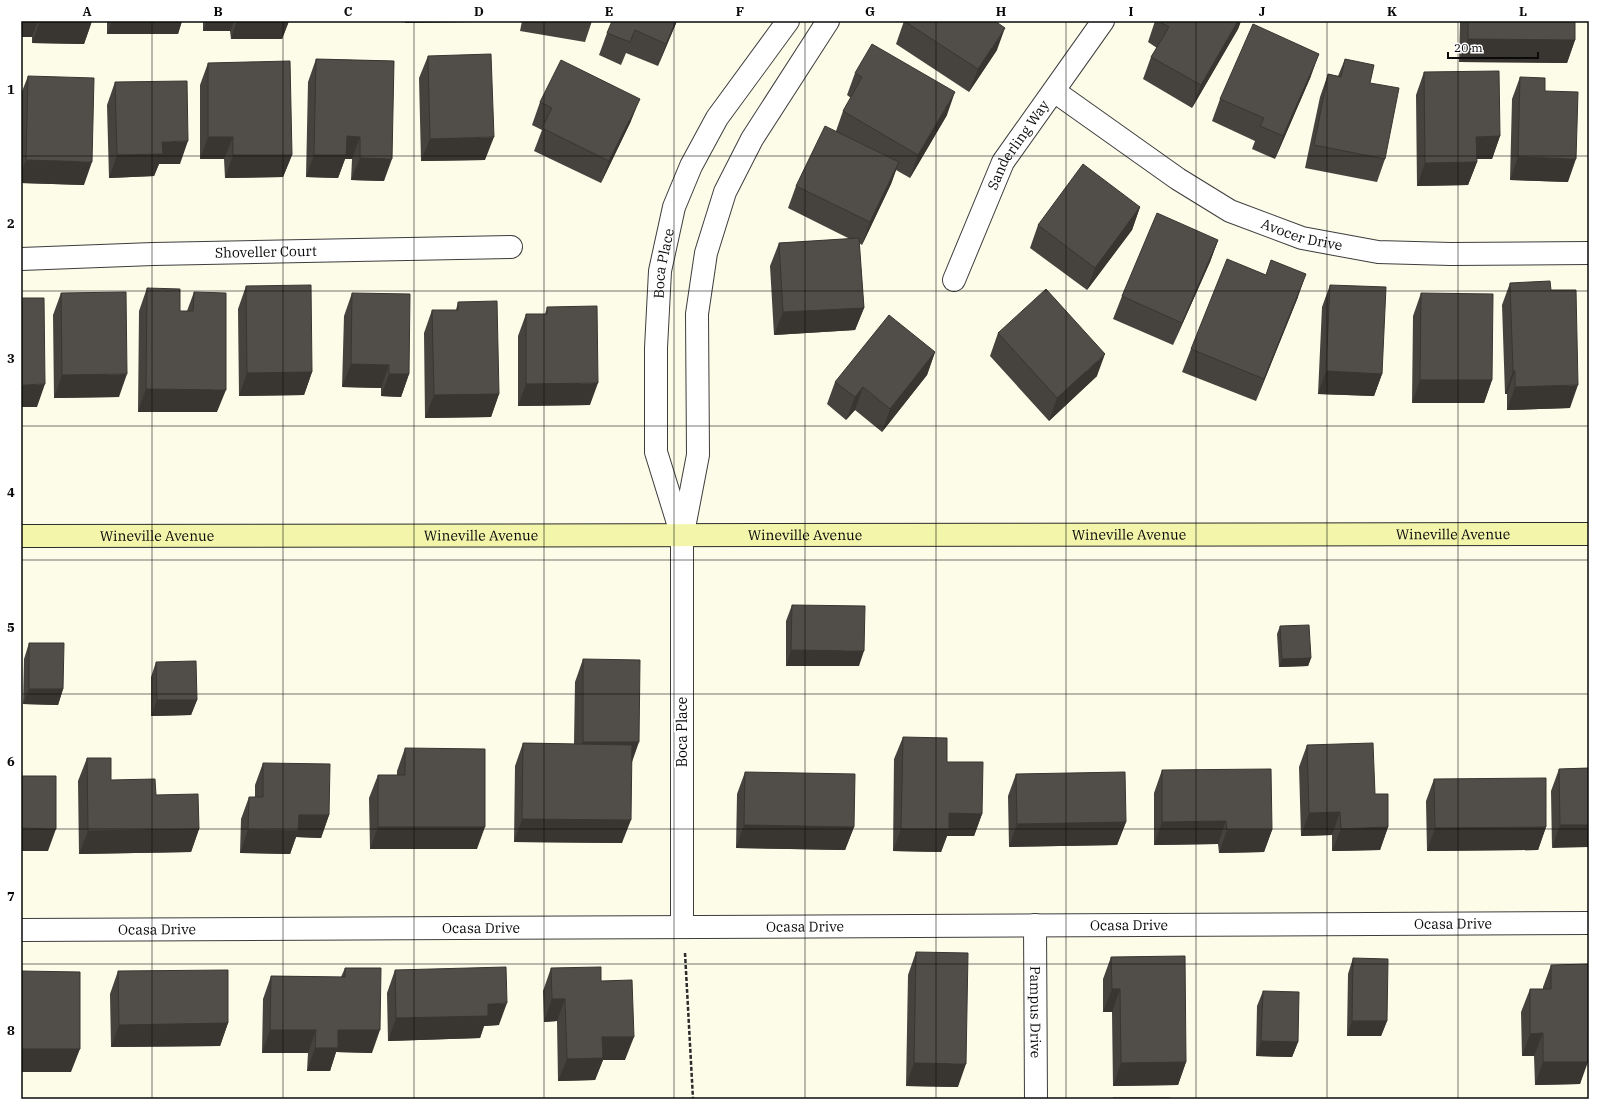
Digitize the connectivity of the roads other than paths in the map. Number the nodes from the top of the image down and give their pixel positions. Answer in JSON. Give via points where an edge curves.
{"nodes":[{"id":1,"x":788,"y":21,"type":"edge"},
{"id":2,"x":828,"y":21,"type":"edge"},
{"id":3,"x":1103,"y":21,"type":"edge"},
{"id":4,"x":1054,"y":91,"type":"junction"},
{"id":5,"x":511,"y":248,"type":"dead end"},
{"id":6,"x":1589,"y":253,"type":"edge"},
{"id":7,"x":21,"y":259,"type":"edge"},
{"id":8,"x":954,"y":280,"type":"dead end"},
{"id":9,"x":1589,"y":534,"type":"edge"},
{"id":10,"x":21,"y":536,"type":"edge"},
{"id":11,"x":682,"y":536,"type":"junction"},
{"id":12,"x":1589,"y":923,"type":"edge"},
{"id":13,"x":1035,"y":925,"type":"junction"},
{"id":14,"x":682,"y":927,"type":"junction"},
{"id":15,"x":21,"y":930,"type":"edge"},
{"id":16,"x":1036,"y":1099,"type":"edge"}],
"edges":[{"from":1,"to":11,"type":"street","name":"Boca Place","via":[[717,118],[691,166],[674,206],[660,271],[656,348],[656,452]]},
{"from":2,"to":11,"type":"street","name":"Boca Place","via":[[752,139],[725,192],[706,253],[697,314],[698,455]]},
{"from":3,"to":4,"type":"street","name":"Sanderling Way"},
{"from":4,"to":6,"type":"street","name":"Avocer Drive","via":[[1178,179],[1230,211],[1302,238],[1378,252]]},
{"from":4,"to":8,"type":"street","name":"Sanderling Way","via":[[1003,162]]},
{"from":5,"to":7,"type":"street","name":"Shoveller Court"},
{"from":9,"to":11,"type":"main road","name":"Wineville Avenue"},
{"from":10,"to":11,"type":"main road","name":"Wineville Avenue"},
{"from":11,"to":14,"type":"street","name":"Boca Place"},
{"from":12,"to":13,"type":"street","name":"Ocasa Drive"},
{"from":13,"to":14,"type":"street","name":"Ocasa Drive"},
{"from":13,"to":16,"type":"street","name":"Pampus Drive"},
{"from":14,"to":15,"type":"street","name":"Ocasa Drive"}]}
